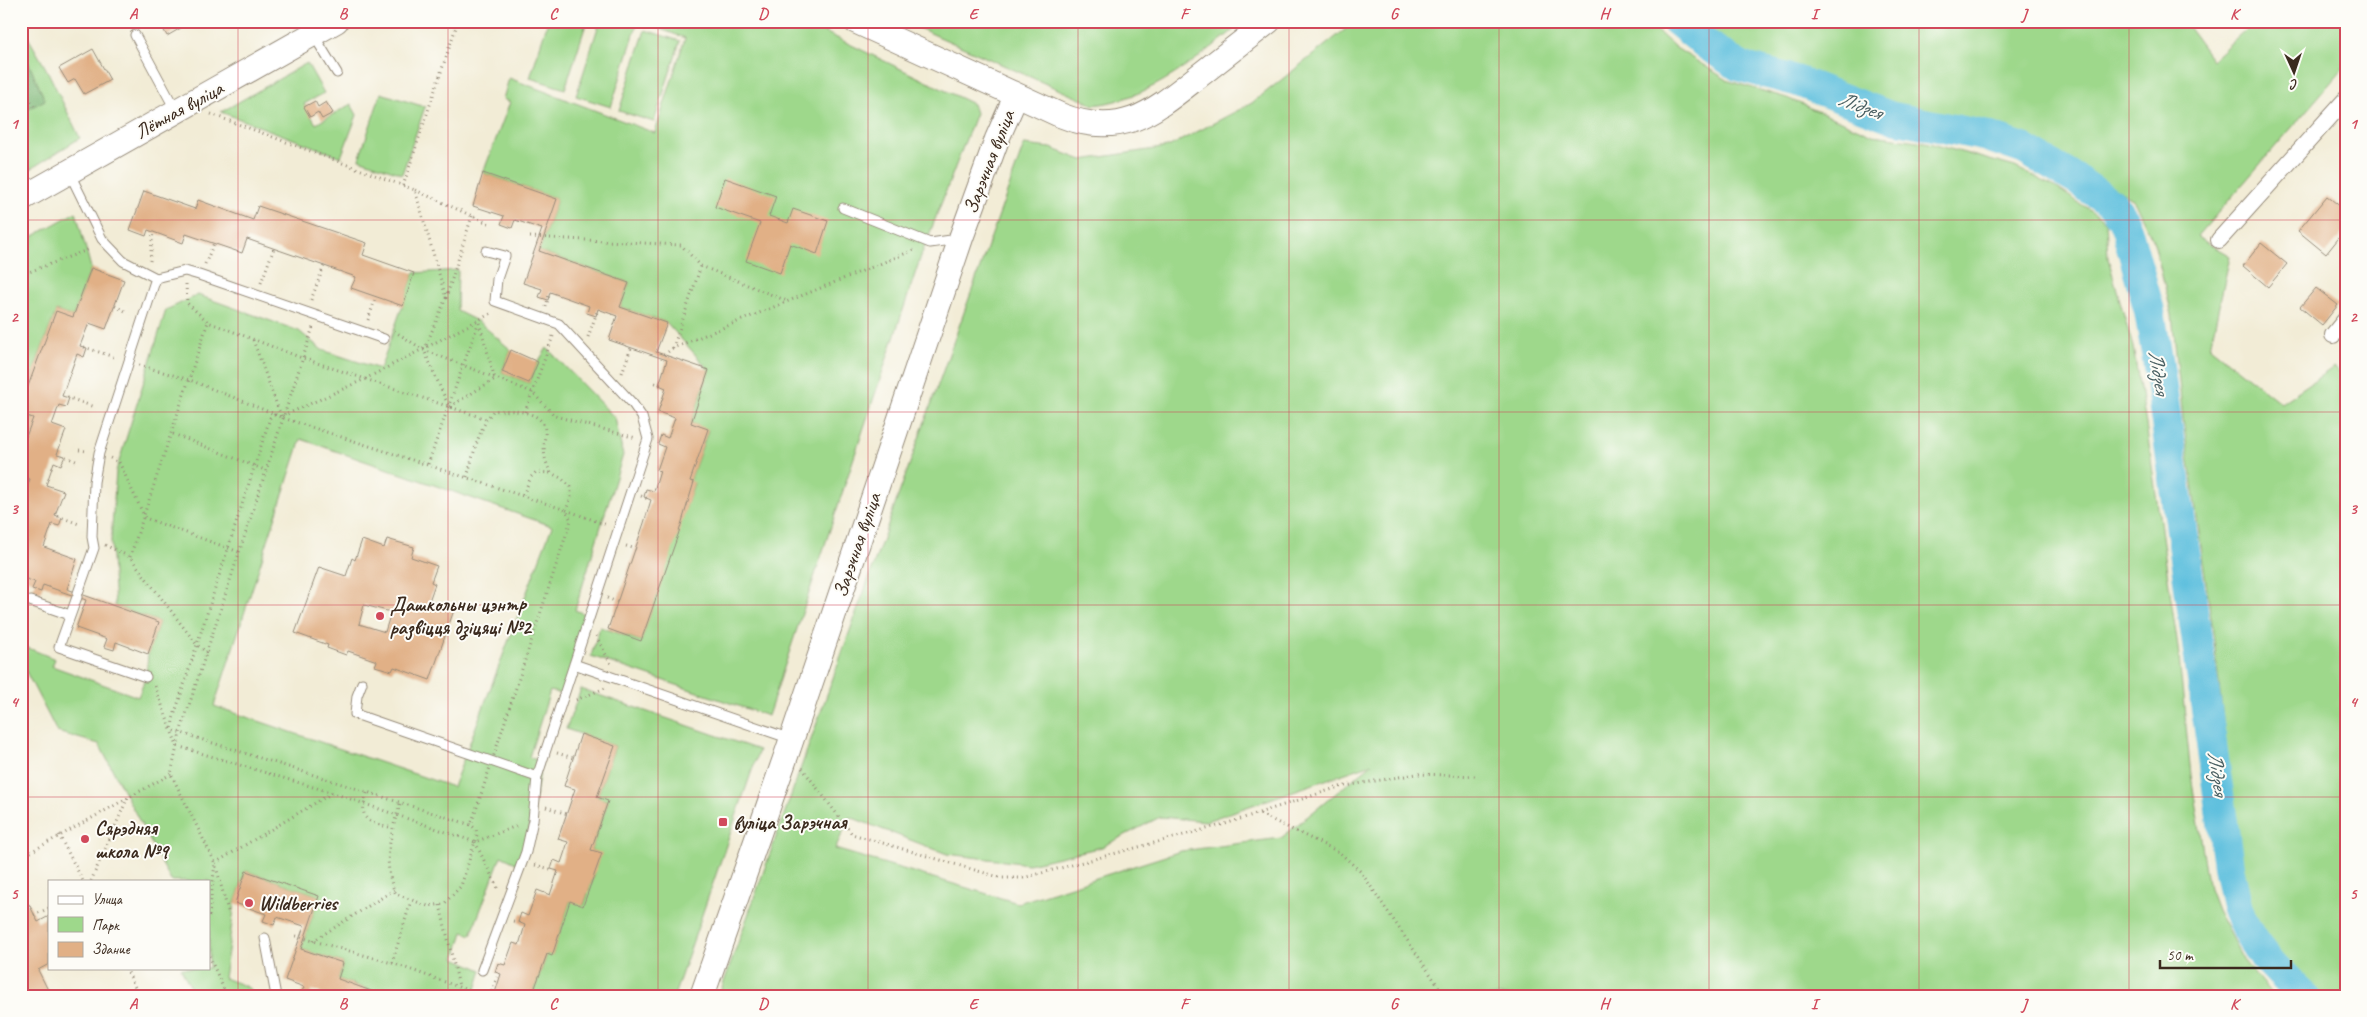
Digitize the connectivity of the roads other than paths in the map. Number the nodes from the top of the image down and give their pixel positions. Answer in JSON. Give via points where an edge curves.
{"nodes":[{"id":1,"x":336,"y":21,"type":"edge"},
{"id":2,"x":855,"y":21,"type":"edge"},
{"id":3,"x":1269,"y":21,"type":"edge"},
{"id":4,"x":313,"y":34,"type":"junction"},
{"id":5,"x":135,"y":35,"type":"dead end"},
{"id":6,"x":337,"y":73,"type":"dead end"},
{"id":7,"x":1016,"y":96,"type":"junction"},
{"id":8,"x":2346,"y":99,"type":"edge"},
{"id":9,"x":176,"y":112,"type":"junction"},
{"id":10,"x":69,"y":172,"type":"junction"},
{"id":11,"x":21,"y":199,"type":"edge"},
{"id":12,"x":843,"y":208,"type":"dead end"},
{"id":13,"x":960,"y":238,"type":"junction"},
{"id":14,"x":2219,"y":240,"type":"dead end"},
{"id":15,"x":486,"y":251,"type":"dead end"},
{"id":16,"x":156,"y":278,"type":"junction"},
{"id":17,"x":2346,"y":319,"type":"edge"},
{"id":18,"x":2332,"y":335,"type":"dead end"},
{"id":19,"x":384,"y":339,"type":"dead end"},
{"id":20,"x":30,"y":601,"type":"dead end"},
{"id":21,"x":70,"y":615,"type":"junction"},
{"id":22,"x":574,"y":664,"type":"junction"},
{"id":23,"x":150,"y":679,"type":"road end"},
{"id":24,"x":362,"y":683,"type":"dead end"},
{"id":25,"x":790,"y":744,"type":"junction"},
{"id":26,"x":537,"y":776,"type":"junction"},
{"id":27,"x":265,"y":938,"type":"dead end"},
{"id":28,"x":482,"y":970,"type":"dead end"},
{"id":29,"x":276,"y":996,"type":"edge"},
{"id":30,"x":702,"y":996,"type":"edge"}],
"edges":[{"from":1,"to":4,"type":"street","name":"Лётная вуліца"},
{"from":2,"to":7,"type":"street"},
{"from":3,"to":7,"type":"street","via":[[1159,108],[1128,122],[1079,123]]},
{"from":4,"to":6,"type":"lane"},
{"from":4,"to":9,"type":"street","name":"Лётная вуліца"},
{"from":5,"to":9,"type":"lane"},
{"from":7,"to":13,"type":"street","name":"Зарэчная вуліца"},
{"from":8,"to":14,"type":"street"},
{"from":9,"to":10,"type":"street","name":"Лётная вуліца"},
{"from":10,"to":11,"type":"street","name":"Лётная вуліца"},
{"from":10,"to":16,"type":"lane","via":[[102,240],[122,261]]},
{"from":12,"to":13,"type":"lane","via":[[930,243]]},
{"from":13,"to":25,"type":"street","name":"Зарэчная вуліца"},
{"from":15,"to":22,"type":"lane","via":[[505,256],[497,279],[495,302],[559,324],[633,404],[642,417],[648,442]]},
{"from":16,"to":19,"type":"lane","via":[[185,270]]},
{"from":16,"to":21,"type":"lane","via":[[99,453],[94,482],[94,548]]},
{"from":17,"to":18,"type":"street"},
{"from":20,"to":21,"type":"lane"},
{"from":21,"to":23,"type":"lane","via":[[59,647]]},
{"from":22,"to":25,"type":"lane"},
{"from":22,"to":26,"type":"lane"},
{"from":24,"to":26,"type":"lane","via":[[355,714]]},
{"from":25,"to":30,"type":"street","name":"Зарэчная вуліца"},
{"from":26,"to":28,"type":"lane","via":[[533,820],[522,866]]},
{"from":27,"to":29,"type":"lane"}]}
